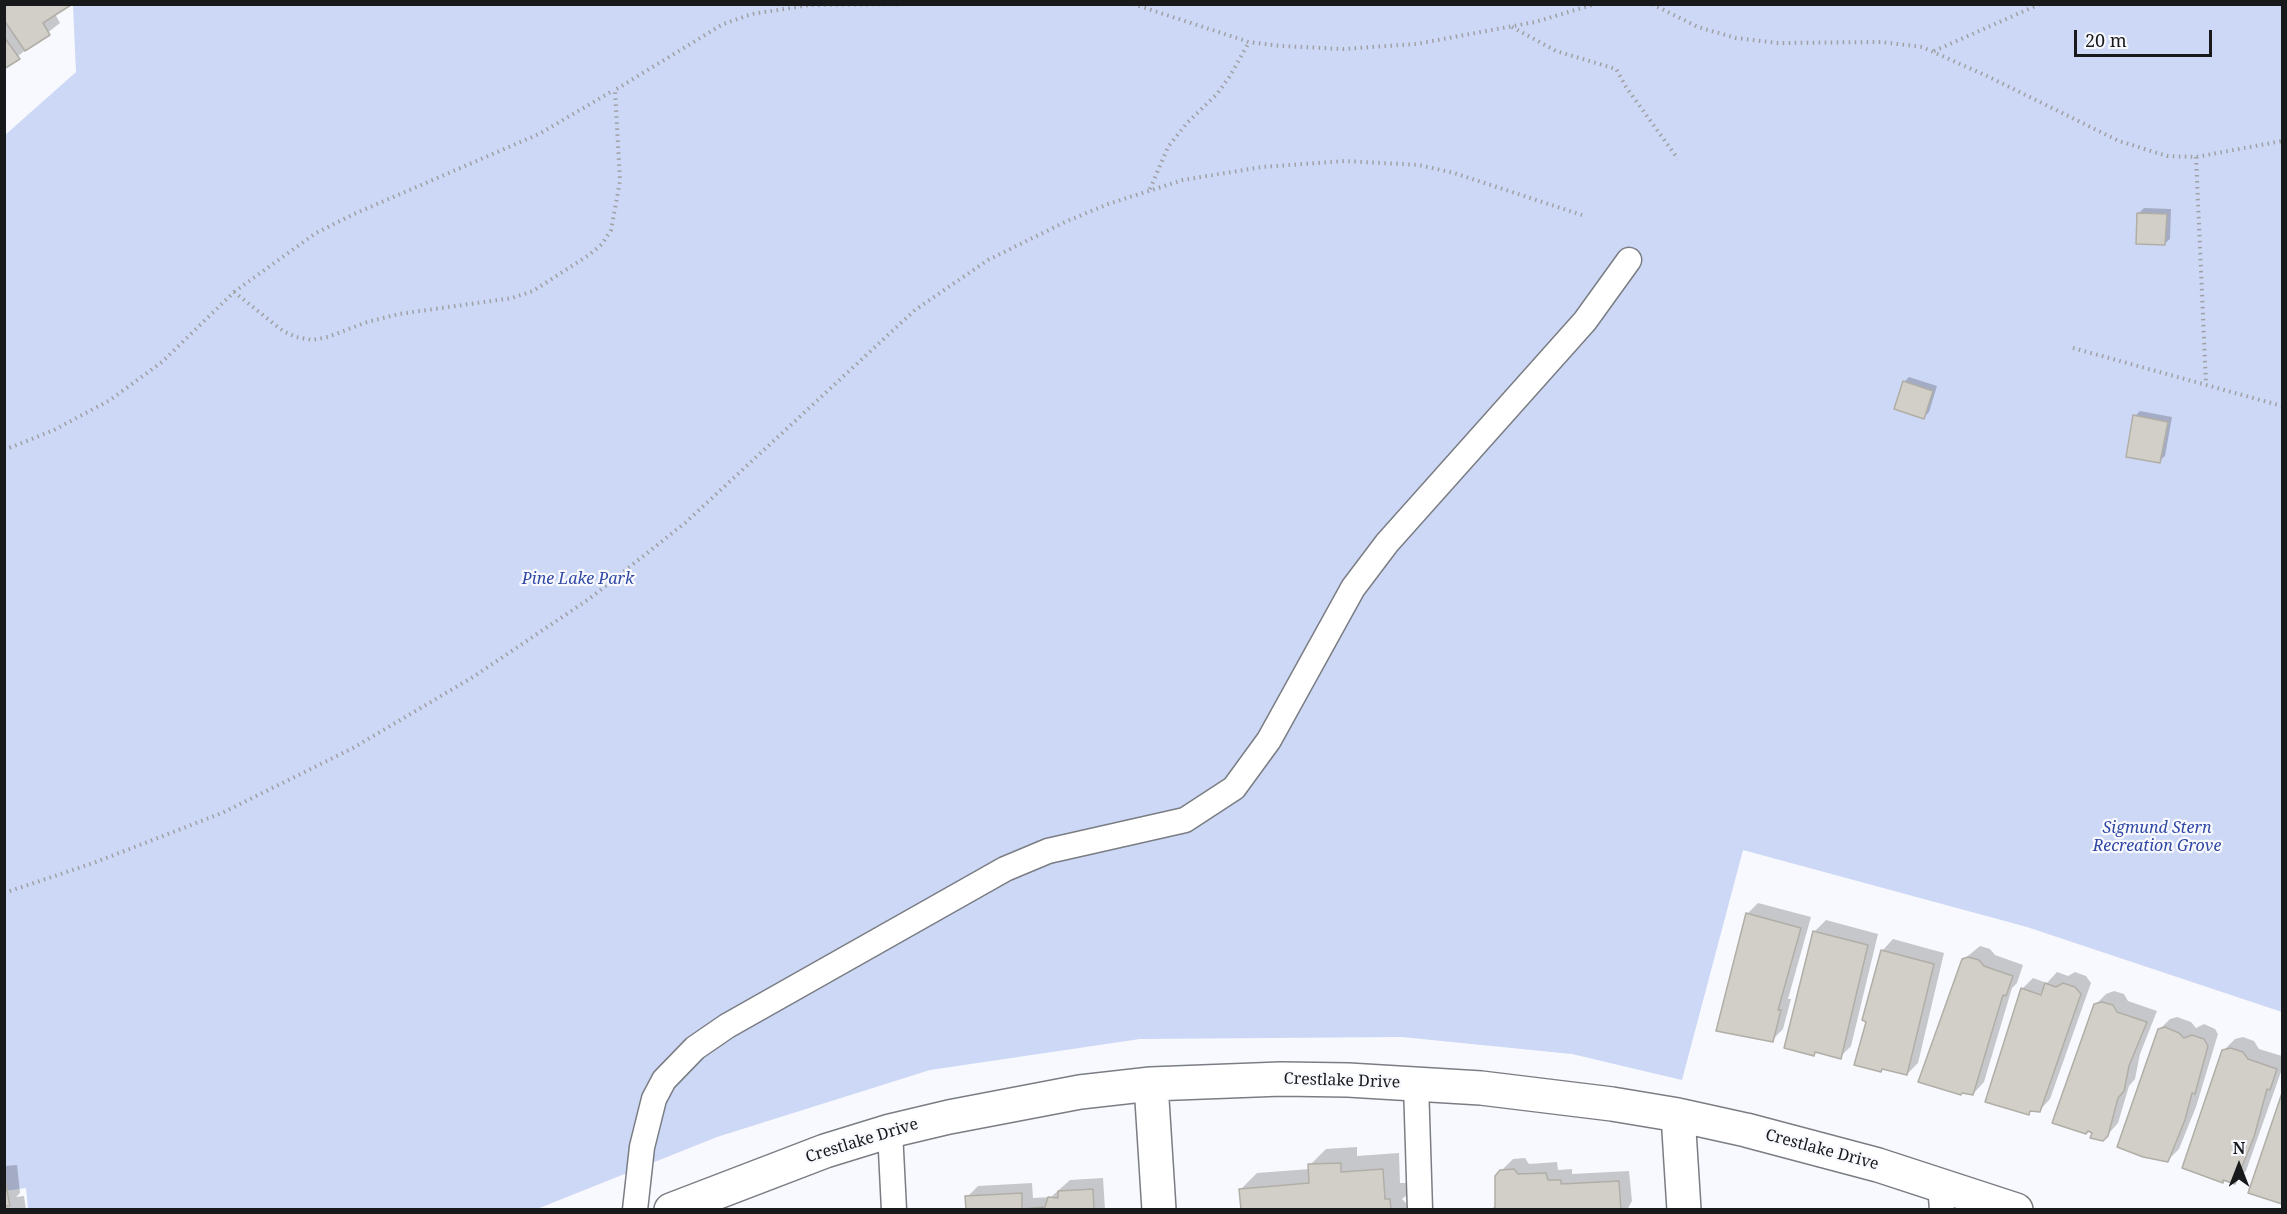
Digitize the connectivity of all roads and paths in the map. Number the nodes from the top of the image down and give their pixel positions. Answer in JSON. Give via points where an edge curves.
{"nodes":[{"id":1,"x":910,"y":4,"type":"edge"},
{"id":2,"x":1133,"y":4,"type":"edge"},
{"id":3,"x":1595,"y":4,"type":"edge"},
{"id":4,"x":1652,"y":4,"type":"edge"},
{"id":5,"x":2040,"y":4,"type":"edge"},
{"id":6,"x":810,"y":5,"type":"edge"},
{"id":7,"x":1512,"y":27,"type":"junction"},
{"id":8,"x":1249,"y":42,"type":"junction"},
{"id":9,"x":1934,"y":51,"type":"junction"},
{"id":10,"x":615,"y":90,"type":"junction"},
{"id":11,"x":2283,"y":141,"type":"edge"},
{"id":12,"x":2196,"y":158,"type":"junction"},
{"id":13,"x":1678,"y":159,"type":"dead end"},
{"id":14,"x":1150,"y":190,"type":"junction"},
{"id":15,"x":1582,"y":215,"type":"dead end"},
{"id":16,"x":1629,"y":260,"type":"dead end"},
{"id":17,"x":234,"y":292,"type":"junction"},
{"id":18,"x":2073,"y":348,"type":"dead end"},
{"id":19,"x":2206,"y":384,"type":"junction"},
{"id":20,"x":2283,"y":406,"type":"edge"},
{"id":21,"x":4,"y":450,"type":"edge"},
{"id":22,"x":4,"y":893,"type":"edge"},
{"id":23,"x":1151,"y":1084,"type":"junction"},
{"id":24,"x":1416,"y":1084,"type":"junction"},
{"id":25,"x":1678,"y":1115,"type":"junction"},
{"id":26,"x":890,"y":1131,"type":"junction"},
{"id":27,"x":1941,"y":1197,"type":"edge"},
{"id":28,"x":635,"y":1209,"type":"edge"},
{"id":29,"x":671,"y":1209,"type":"edge"},
{"id":30,"x":894,"y":1209,"type":"edge"},
{"id":31,"x":1158,"y":1209,"type":"edge"},
{"id":32,"x":1420,"y":1209,"type":"edge"},
{"id":33,"x":1684,"y":1209,"type":"edge"},
{"id":34,"x":2016,"y":1209,"type":"edge"}],
"edges":[{"from":1,"to":6,"type":"path"},
{"from":2,"to":8,"type":"path"},
{"from":3,"to":7,"type":"path"},
{"from":4,"to":9,"type":"path","via":[[1698,27],[1736,38],[1778,43],[1895,43]]},
{"from":5,"to":9,"type":"path"},
{"from":6,"to":10,"type":"path","via":[[761,12],[723,24]]},
{"from":7,"to":8,"type":"path","via":[[1371,48]]},
{"from":7,"to":13,"type":"path","via":[[1556,51],[1616,69]]},
{"from":8,"to":14,"type":"path","via":[[1217,94],[1168,147]]},
{"from":9,"to":12,"type":"path","via":[[2129,145],[2167,156]]},
{"from":10,"to":17,"type":"path","via":[[547,130],[316,233]]},
{"from":10,"to":17,"type":"path","via":[[620,181],[611,230],[602,244],[581,261],[533,291],[512,298],[399,314],[312,340],[283,331]]},
{"from":11,"to":12,"type":"path"},
{"from":12,"to":19,"type":"path"},
{"from":14,"to":15,"type":"path","via":[[1262,167],[1382,162],[1454,173]]},
{"from":14,"to":22,"type":"path","via":[[1097,208],[1024,241],[949,285],[915,310],[729,484],[639,560],[541,632],[410,716],[222,813]]},
{"from":16,"to":28,"type":"lane","via":[[1585,321],[1387,543],[1353,588],[1269,740],[1234,788],[1185,820],[1060,848],[1005,869],[711,1037],[678,1063],[654,1099],[642,1147]]},
{"from":17,"to":21,"type":"path","via":[[162,362],[110,400],[54,430]]},
{"from":18,"to":19,"type":"path"},
{"from":19,"to":20,"type":"path"},
{"from":23,"to":24,"type":"street","name":"Crestlake Drive","via":[[1281,1079]]},
{"from":23,"to":26,"type":"street","name":"Crestlake Drive","via":[[1014,1104]]},
{"from":23,"to":31,"type":"street"},
{"from":24,"to":25,"type":"street","name":"Crestlake Drive","via":[[1546,1095]]},
{"from":24,"to":32,"type":"lane"},
{"from":25,"to":27,"type":"street","name":"Crestlake Drive","via":[[1815,1147]]},
{"from":25,"to":33,"type":"street"},
{"from":26,"to":29,"type":"street","name":"Crestlake Drive"},
{"from":26,"to":30,"type":"lane"},
{"from":27,"to":34,"type":"street","name":"Crestlake Drive"}]}
